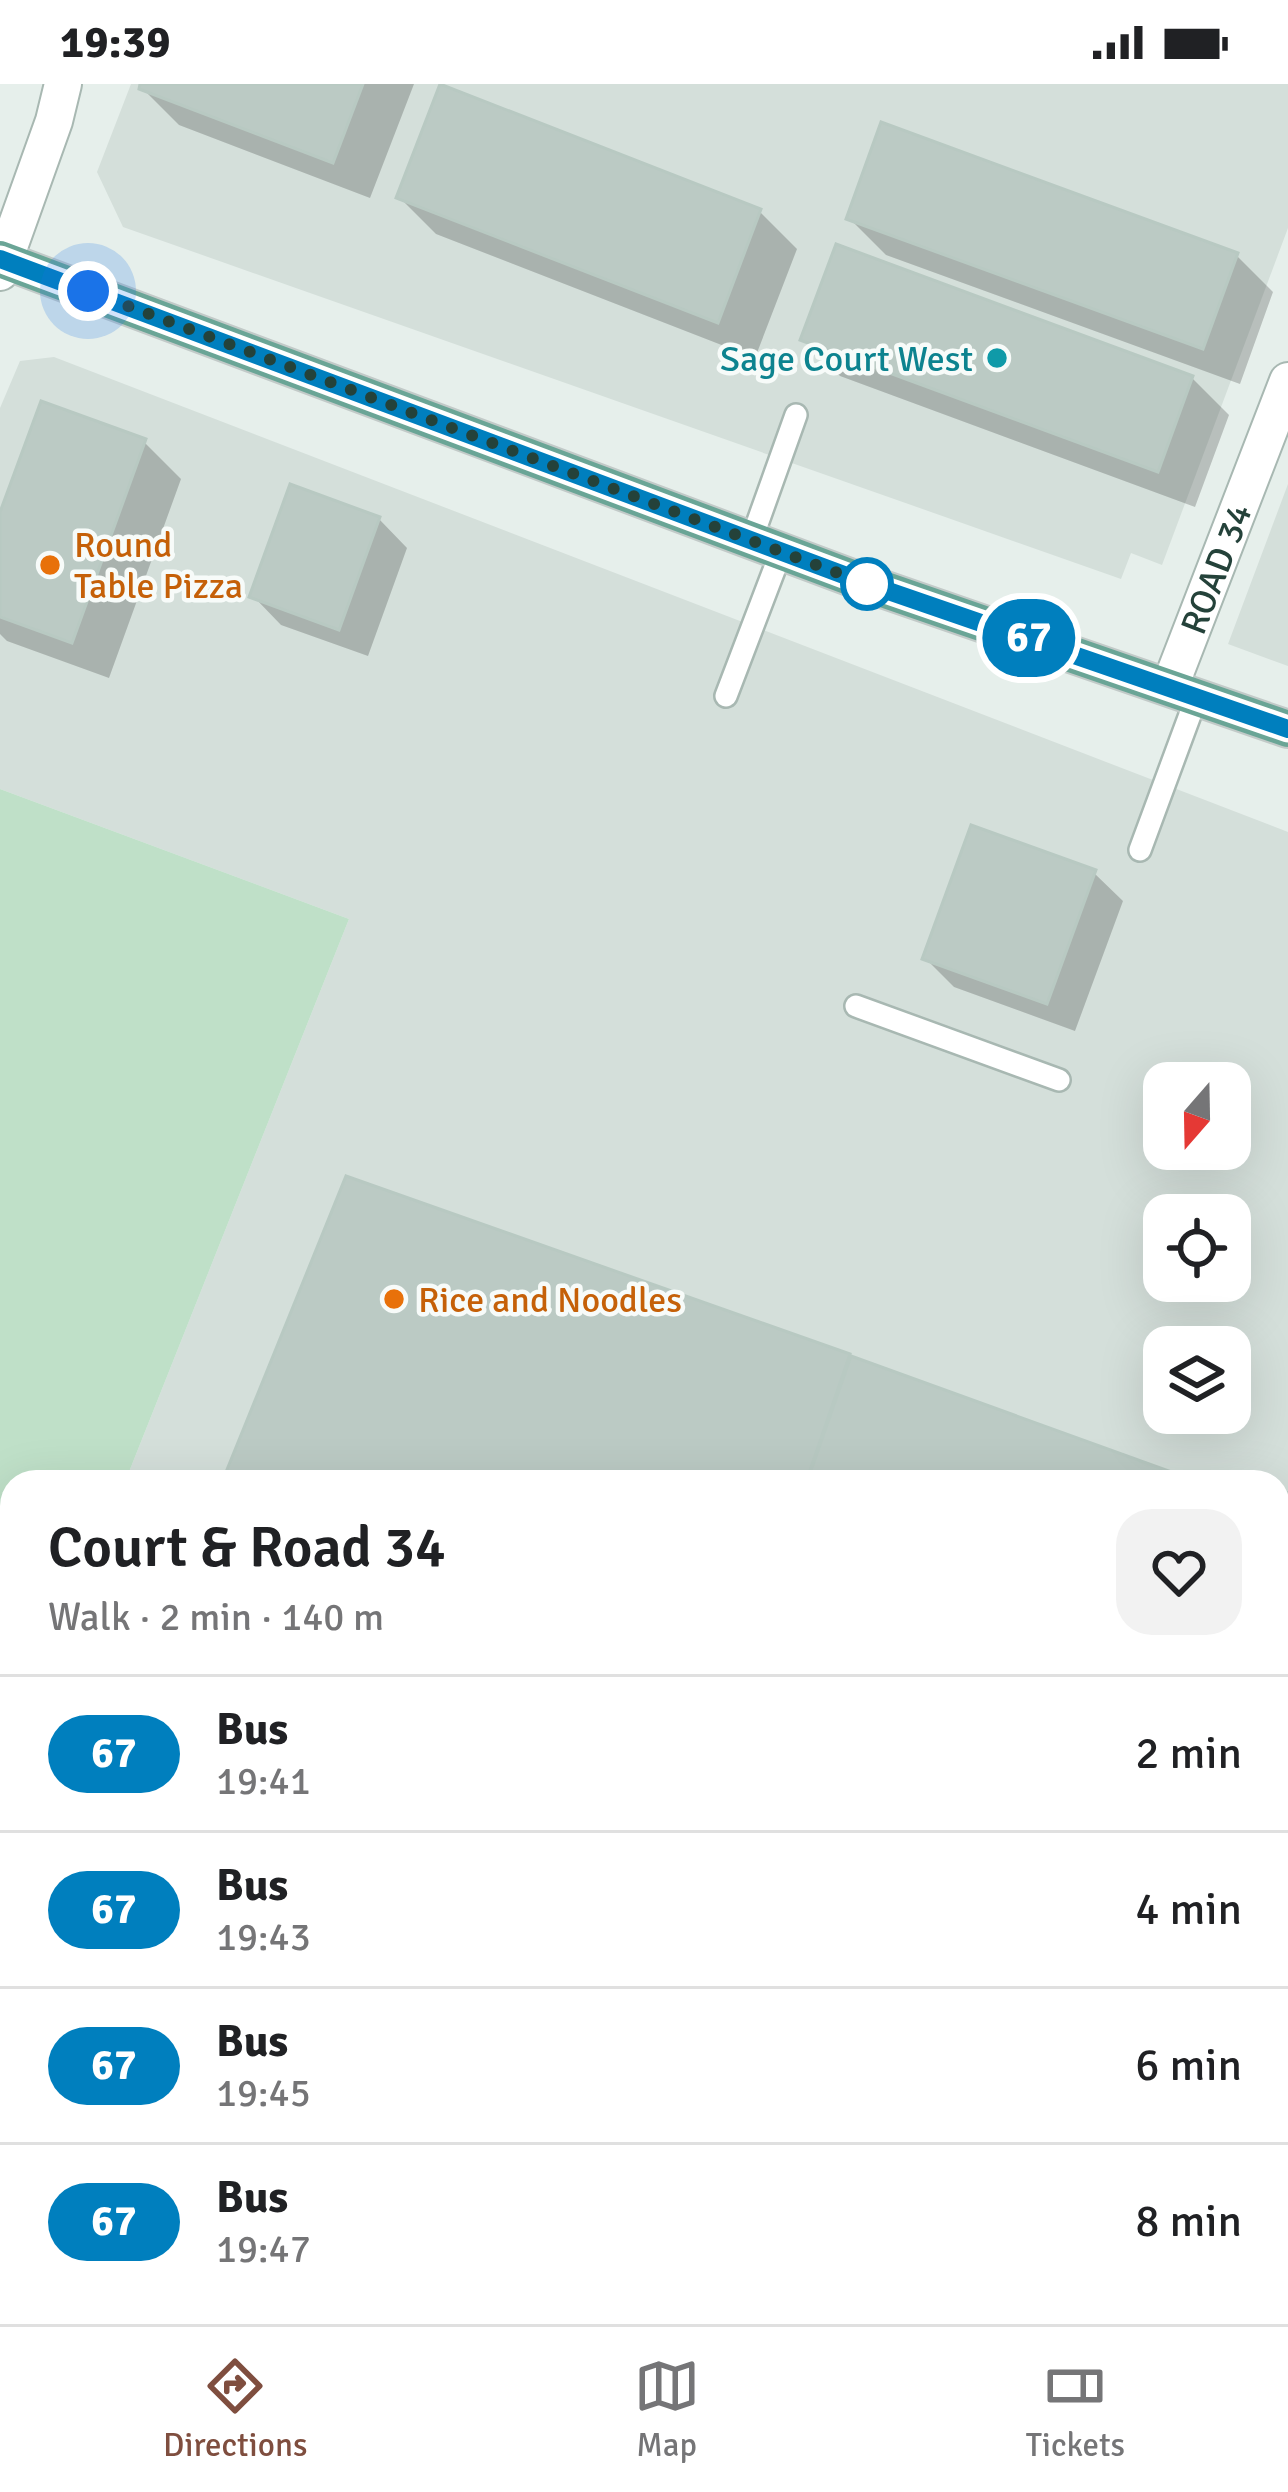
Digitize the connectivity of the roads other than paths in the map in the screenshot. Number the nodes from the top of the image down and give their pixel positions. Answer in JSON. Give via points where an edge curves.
{"nodes":[{"id":1,"x":63,"y":84,"type":"edge"},
{"id":2,"x":2,"y":264,"type":"edge"},
{"id":3,"x":1288,"y":381,"type":"edge"},
{"id":4,"x":796,"y":415,"type":"dead end"},
{"id":5,"x":766,"y":546,"type":"junction"},
{"id":6,"x":1184,"y":691,"type":"junction"},
{"id":7,"x":726,"y":696,"type":"dead end"},
{"id":8,"x":1288,"y":729,"type":"edge"},
{"id":9,"x":1140,"y":850,"type":"dead end"},
{"id":10,"x":856,"y":1006,"type":"dead end"},
{"id":11,"x":1059,"y":1080,"type":"dead end"}],
"edges":[{"from":1,"to":2,"type":"street"},
{"from":2,"to":5,"type":"main road"},
{"from":3,"to":6,"type":"street","name":"ROAD 34"},
{"from":4,"to":5,"type":"lane"},
{"from":5,"to":6,"type":"main road"},
{"from":5,"to":7,"type":"lane"},
{"from":6,"to":8,"type":"main road"},
{"from":6,"to":9,"type":"lane"},
{"from":10,"to":11,"type":"lane"}]}
